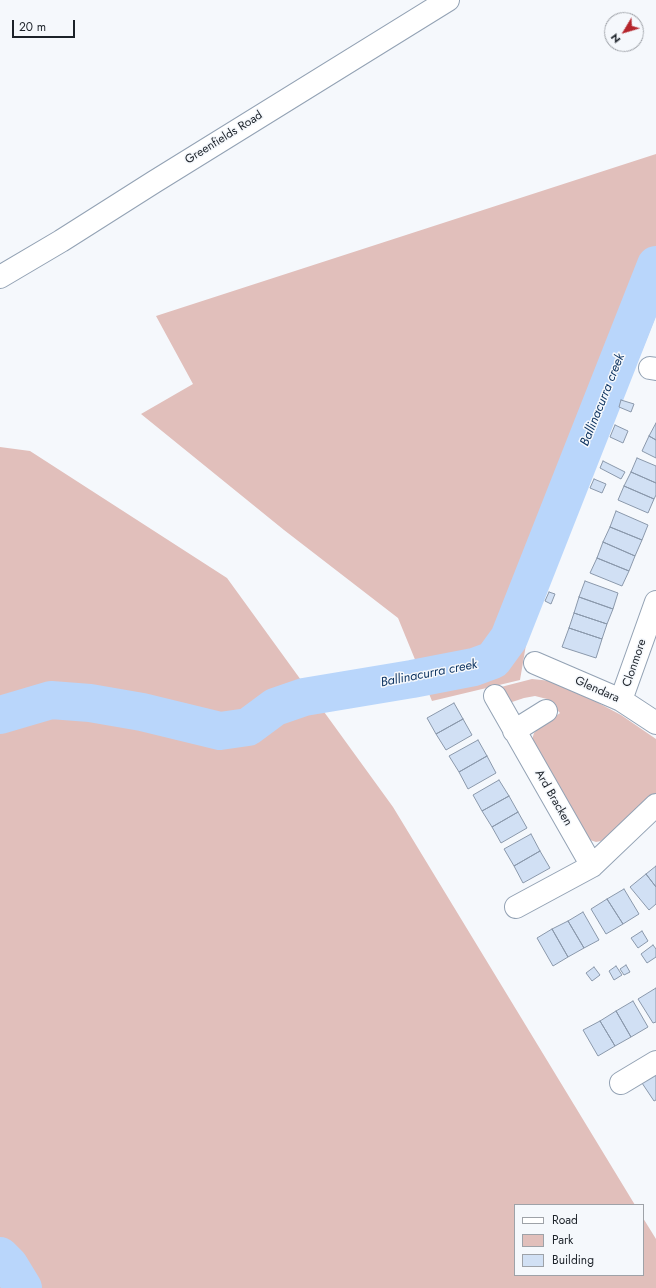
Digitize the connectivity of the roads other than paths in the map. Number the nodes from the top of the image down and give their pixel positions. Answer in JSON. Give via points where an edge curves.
{"nodes":[{"id":1,"x":448,"y":0,"type":"edge"},
{"id":2,"x":0,"y":277,"type":"edge"},
{"id":3,"x":656,"y":602,"type":"edge"},
{"id":4,"x":535,"y":663,"type":"dead end"},
{"id":5,"x":495,"y":696,"type":"dead end"},
{"id":6,"x":621,"y":700,"type":"junction"},
{"id":7,"x":546,"y":711,"type":"dead end"},
{"id":8,"x":656,"y":723,"type":"edge"},
{"id":9,"x":514,"y":731,"type":"junction"},
{"id":10,"x":656,"y":805,"type":"edge"},
{"id":11,"x":592,"y":866,"type":"junction"},
{"id":12,"x":516,"y":907,"type":"dead end"},
{"id":13,"x":656,"y":1062,"type":"edge"},
{"id":14,"x":621,"y":1083,"type":"dead end"}],
"edges":[{"from":1,"to":2,"type":"street","name":"Greenfields Road"},
{"from":3,"to":6,"type":"street","name":"Clonmore"},
{"from":4,"to":6,"type":"street","name":"Glendara"},
{"from":5,"to":9,"type":"street","name":"Ard Bracken"},
{"from":6,"to":8,"type":"street","name":"Glendara"},
{"from":7,"to":9,"type":"street"},
{"from":9,"to":11,"type":"street","name":"Ard Bracken"},
{"from":10,"to":11,"type":"street"},
{"from":11,"to":12,"type":"street"},
{"from":13,"to":14,"type":"street"}]}
